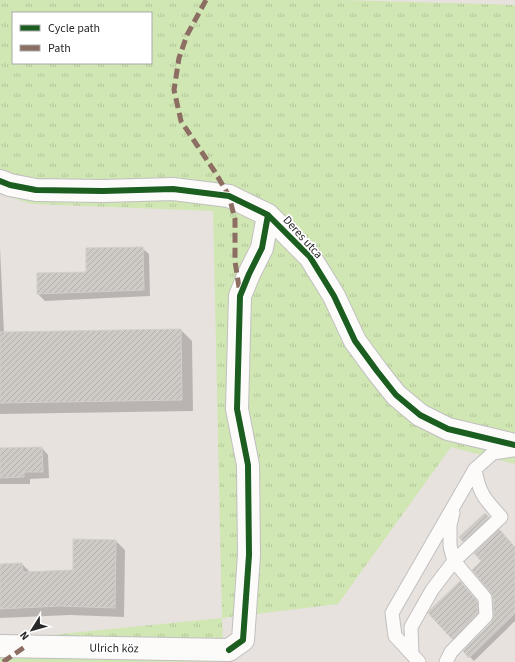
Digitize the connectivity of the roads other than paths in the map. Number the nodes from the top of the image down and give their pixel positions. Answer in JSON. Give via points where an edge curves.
{"nodes":[{"id":1,"x":0,"y":181,"type":"edge"},
{"id":2,"x":268,"y":214,"type":"junction"},
{"id":3,"x":515,"y":445,"type":"edge"},
{"id":4,"x":515,"y":450,"type":"edge"},
{"id":5,"x":475,"y":469,"type":"junction"},
{"id":6,"x":456,"y":502,"type":"junction"},
{"id":7,"x":454,"y":561,"type":"junction"},
{"id":8,"x":0,"y":646,"type":"edge"},
{"id":9,"x":229,"y":656,"type":"edge"},
{"id":10,"x":416,"y":658,"type":"edge"},
{"id":11,"x":446,"y":662,"type":"edge"}],
"edges":[{"from":1,"to":2,"type":"street","name":"Deres utca","via":[[36,190],[173,189],[229,196]]},
{"from":2,"to":3,"type":"street","name":"Deres utca","via":[[310,258],[334,296],[356,341],[396,395],[420,415],[448,429]]},
{"from":2,"to":9,"type":"street","via":[[262,248],[240,296],[237,409],[248,466],[249,555],[243,640]]},
{"from":4,"to":5,"type":"lane","via":[[493,453]]},
{"from":5,"to":6,"type":"lane"},
{"from":5,"to":7,"type":"lane","via":[[477,484],[484,498],[501,517]]},
{"from":6,"to":7,"type":"lane","via":[[450,525],[450,546]]},
{"from":6,"to":10,"type":"lane","via":[[392,613],[395,636]]},
{"from":7,"to":10,"type":"lane","via":[[432,590],[411,626]]},
{"from":7,"to":11,"type":"lane","via":[[485,598],[486,616],[451,652]]},
{"from":8,"to":9,"type":"street","name":"Ulrich köz"}]}
